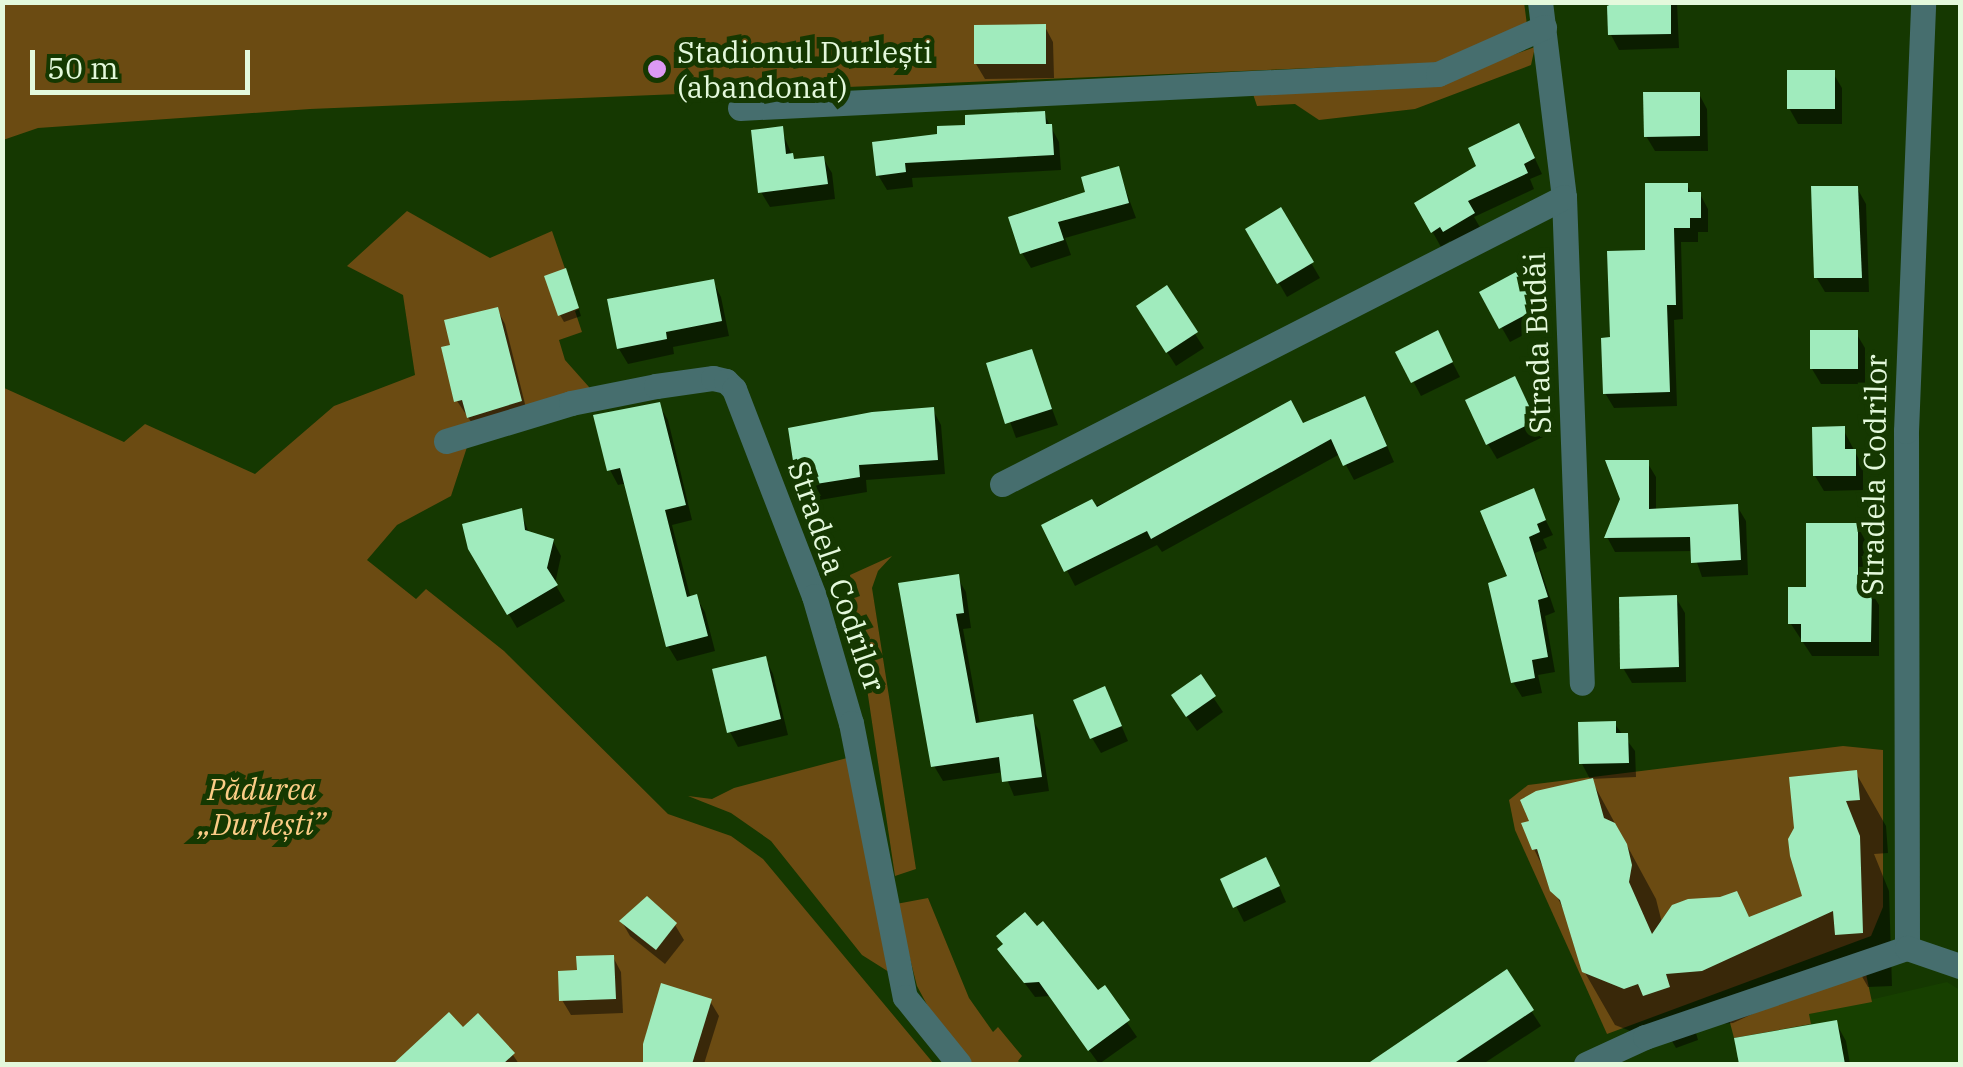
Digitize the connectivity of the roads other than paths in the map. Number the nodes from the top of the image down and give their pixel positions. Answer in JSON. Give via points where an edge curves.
{"nodes":[{"id":1,"x":1923,"y":2,"type":"edge"},
{"id":2,"x":1542,"y":15,"type":"edge"},
{"id":3,"x":740,"y":108,"type":"dead end"},
{"id":4,"x":1564,"y":197,"type":"junction"},
{"id":5,"x":446,"y":441,"type":"dead end"},
{"id":6,"x":1002,"y":484,"type":"dead end"},
{"id":7,"x":1582,"y":683,"type":"dead end"},
{"id":8,"x":1907,"y":948,"type":"junction"},
{"id":9,"x":1960,"y":966,"type":"edge"},
{"id":10,"x":959,"y":1064,"type":"edge"},
{"id":11,"x":1586,"y":1064,"type":"edge"}],
"edges":[{"from":1,"to":8,"type":"street","name":"Stradela Codrilor","via":[[1906,431]]},
{"from":2,"to":3,"type":"street","via":[[1438,74]]},
{"from":2,"to":4,"type":"street","name":"Strada Budăi"},
{"from":4,"to":6,"type":"street"},
{"from":4,"to":7,"type":"street","name":"Strada Budăi"},
{"from":5,"to":10,"type":"street","name":"Stradela Codrilor","via":[[656,386],[713,378],[734,389],[814,596],[851,723],[905,997]]},
{"from":8,"to":9,"type":"street"},
{"from":8,"to":11,"type":"street","via":[[1646,1036]]}]}
